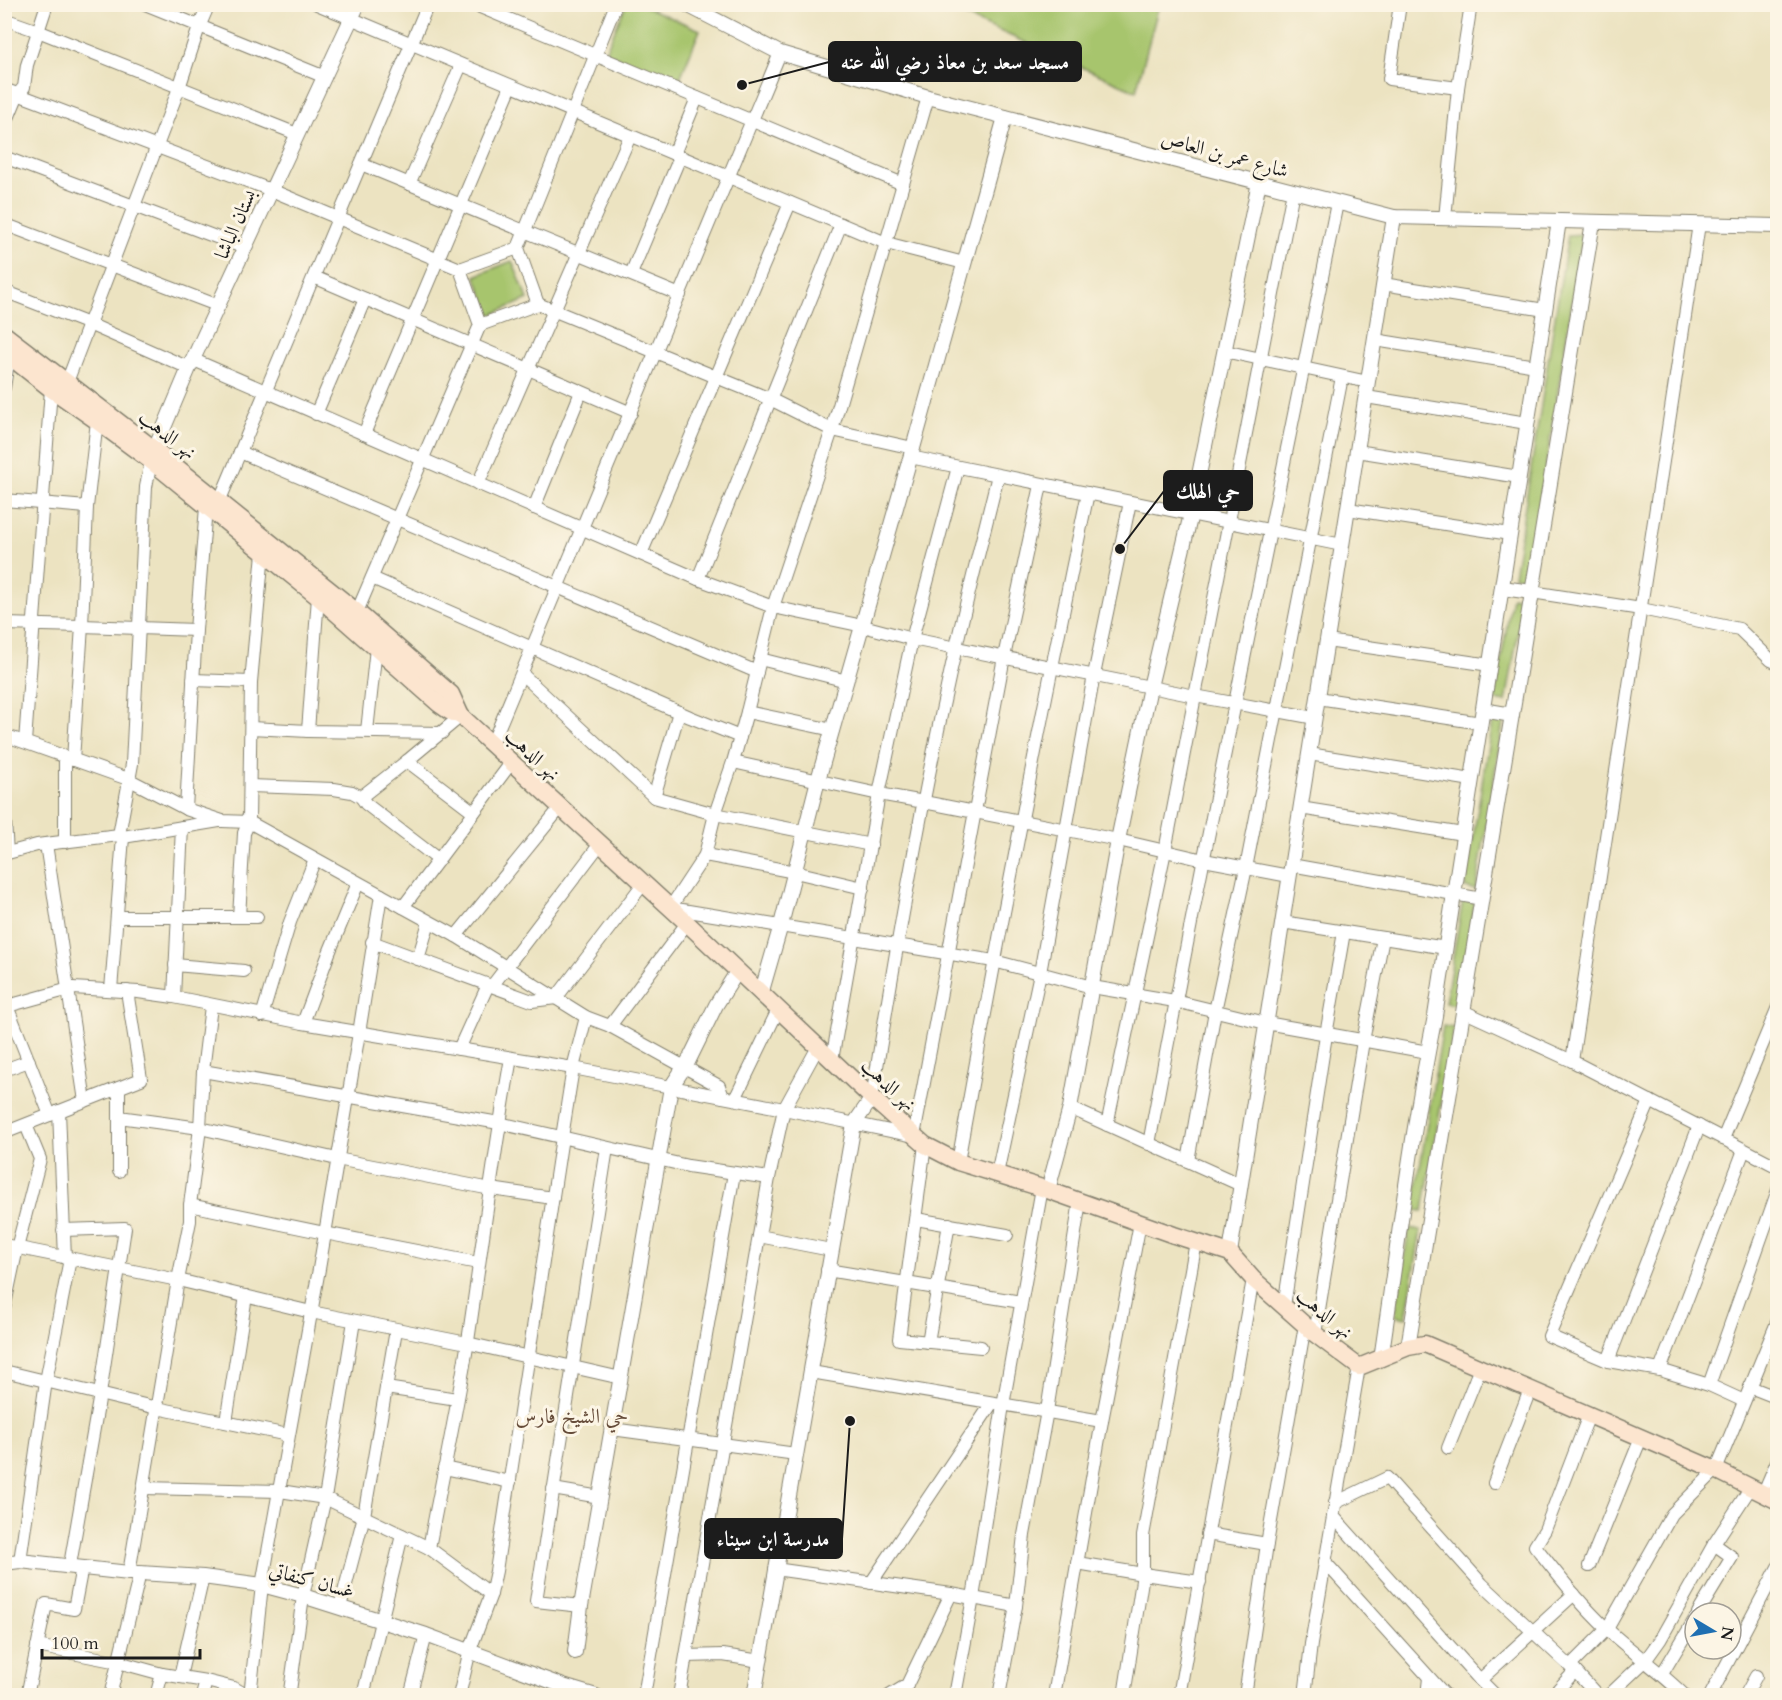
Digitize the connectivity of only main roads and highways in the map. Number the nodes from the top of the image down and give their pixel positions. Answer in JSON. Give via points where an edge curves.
{"nodes":[{"id":1,"x":4,"y":334,"type":"edge"},
{"id":2,"x":7,"y":353,"type":"edge"},
{"id":3,"x":152,"y":455,"type":"junction"},
{"id":4,"x":213,"y":505,"type":"junction"},
{"id":5,"x":461,"y":716,"type":"junction"},
{"id":6,"x":1764,"y":1494,"type":"edge"}],
"edges":[{"from":1,"to":3,"type":"main road","name":"نهر الدهب"},
{"from":2,"to":3,"type":"main road","name":"نهر الدهب","via":[[51,389]]},
{"from":3,"to":4,"type":"main road","name":"نهر الدهب"},
{"from":4,"to":5,"type":"main road","name":"نهر الدهب","via":[[439,704]]},
{"from":4,"to":5,"type":"main road","name":"نهر الدهب","via":[[357,612],[451,694]]},
{"from":5,"to":6,"type":"main road","name":"نهر الدهب","via":[[920,1141],[958,1161],[1230,1252],[1253,1279],[1310,1330],[1359,1367],[1425,1344]]}]}
